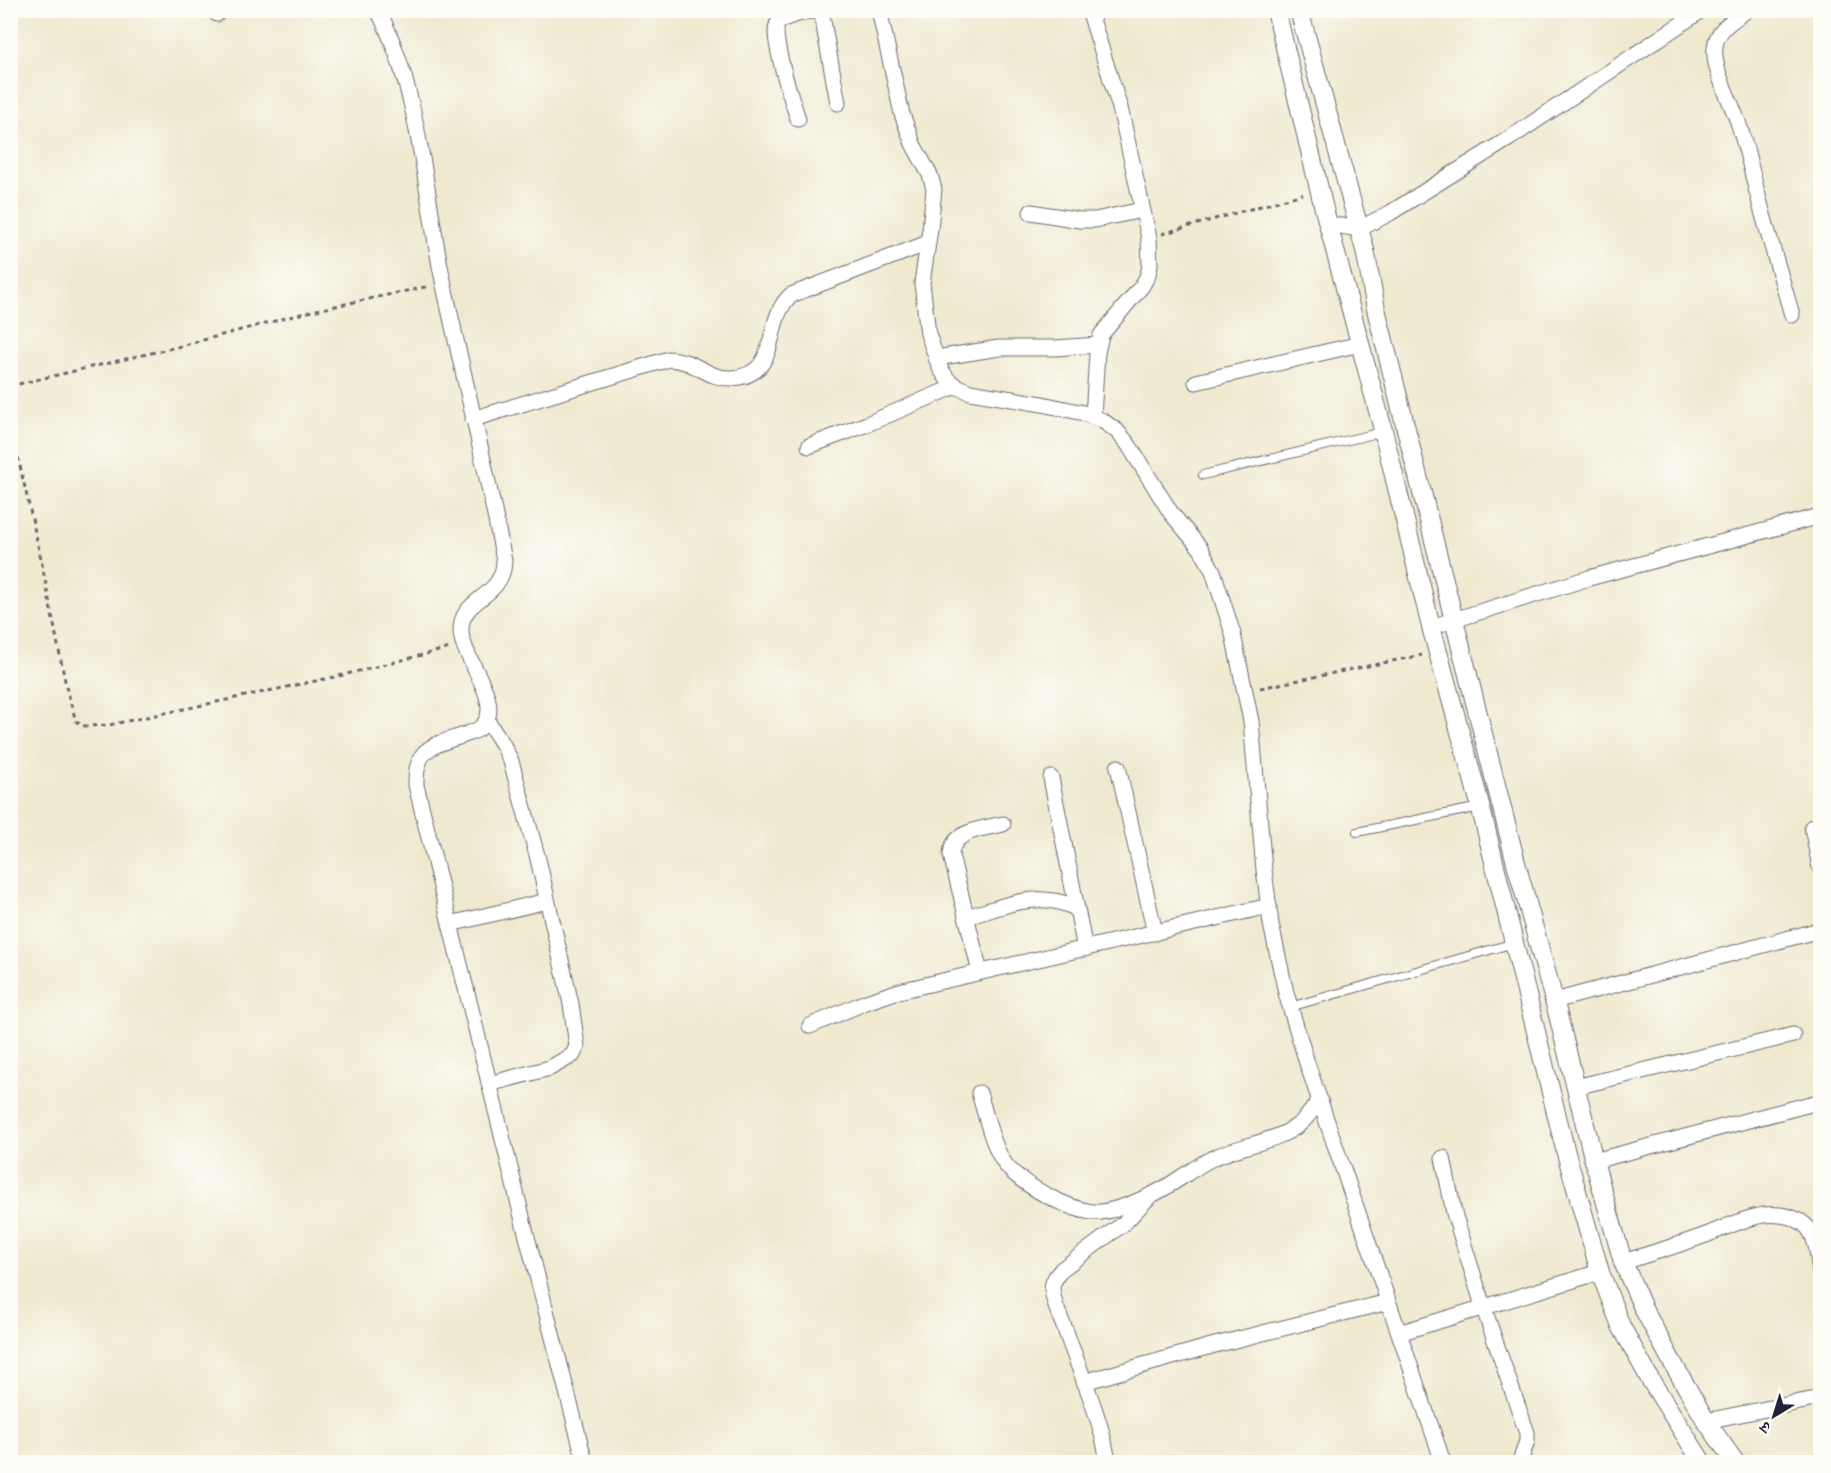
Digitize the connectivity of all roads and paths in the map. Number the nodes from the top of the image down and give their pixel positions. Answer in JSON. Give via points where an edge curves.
{"nodes":[{"id":1,"x":378,"y":10,"type":"edge"},
{"id":2,"x":814,"y":10,"type":"edge"},
{"id":3,"x":821,"y":10,"type":"edge"},
{"id":4,"x":879,"y":10,"type":"edge"},
{"id":5,"x":1089,"y":10,"type":"edge"},
{"id":6,"x":1276,"y":10,"type":"edge"},
{"id":7,"x":1299,"y":10,"type":"edge"},
{"id":8,"x":1702,"y":10,"type":"edge"},
{"id":9,"x":1747,"y":10,"type":"edge"},
{"id":10,"x":837,"y":103,"type":"dead end"},
{"id":11,"x":798,"y":119,"type":"dead end"},
{"id":12,"x":1320,"y":190,"type":"junction"},
{"id":13,"x":1142,"y":210,"type":"junction"},
{"id":14,"x":1030,"y":212,"type":"dead end"},
{"id":15,"x":1350,"y":232,"type":"junction"},
{"id":16,"x":1149,"y":238,"type":"junction"},
{"id":17,"x":928,"y":243,"type":"junction"},
{"id":18,"x":444,"y":283,"type":"junction"},
{"id":19,"x":1792,"y":315,"type":"dead end"},
{"id":20,"x":1360,"y":344,"type":"junction"},
{"id":21,"x":1098,"y":345,"type":"junction"},
{"id":22,"x":936,"y":358,"type":"junction"},
{"id":23,"x":1196,"y":382,"type":"dead end"},
{"id":24,"x":10,"y":386,"type":"edge"},
{"id":25,"x":956,"y":386,"type":"junction"},
{"id":26,"x":1093,"y":417,"type":"junction"},
{"id":27,"x":473,"y":419,"type":"junction"},
{"id":28,"x":10,"y":422,"type":"edge"},
{"id":29,"x":1384,"y":432,"type":"junction"},
{"id":30,"x":809,"y":446,"type":"dead end"},
{"id":31,"x":1203,"y":475,"type":"dead end"},
{"id":32,"x":1821,"y":516,"type":"edge"},
{"id":33,"x":1442,"y":623,"type":"junction"},
{"id":34,"x":463,"y":644,"type":"junction"},
{"id":35,"x":1438,"y":652,"type":"junction"},
{"id":36,"x":1246,"y":691,"type":"junction"},
{"id":37,"x":487,"y":720,"type":"junction"},
{"id":38,"x":1118,"y":768,"type":"dead end"},
{"id":39,"x":1051,"y":778,"type":"dead end"},
{"id":40,"x":1480,"y":807,"type":"junction"},
{"id":41,"x":1003,"y":824,"type":"dead end"},
{"id":42,"x":1812,"y":827,"type":"dead end"},
{"id":43,"x":1357,"y":832,"type":"dead end"},
{"id":44,"x":1821,"y":867,"type":"edge"},
{"id":45,"x":547,"y":901,"type":"junction"},
{"id":46,"x":1269,"y":906,"type":"junction"},
{"id":47,"x":1076,"y":908,"type":"junction"},
{"id":48,"x":966,"y":917,"type":"junction"},
{"id":49,"x":450,"y":924,"type":"junction"},
{"id":50,"x":1821,"y":930,"type":"edge"},
{"id":51,"x":1155,"y":933,"type":"junction"},
{"id":52,"x":1514,"y":943,"type":"junction"},
{"id":53,"x":1085,"y":949,"type":"junction"},
{"id":54,"x":980,"y":972,"type":"junction"},
{"id":55,"x":1554,"y":1000,"type":"junction"},
{"id":56,"x":1290,"y":1007,"type":"junction"},
{"id":57,"x":810,"y":1026,"type":"dead end"},
{"id":58,"x":1793,"y":1035,"type":"dead end"},
{"id":59,"x":489,"y":1084,"type":"junction"},
{"id":60,"x":1575,"y":1087,"type":"junction"},
{"id":61,"x":979,"y":1093,"type":"dead end"},
{"id":62,"x":1320,"y":1100,"type":"junction"},
{"id":63,"x":1814,"y":1103,"type":"dead end"},
{"id":64,"x":1443,"y":1158,"type":"dead end"},
{"id":65,"x":1594,"y":1161,"type":"junction"},
{"id":66,"x":1150,"y":1196,"type":"junction"},
{"id":67,"x":1623,"y":1262,"type":"junction"},
{"id":68,"x":1600,"y":1272,"type":"junction"},
{"id":69,"x":1821,"y":1272,"type":"edge"},
{"id":70,"x":1388,"y":1302,"type":"junction"},
{"id":71,"x":1483,"y":1306,"type":"junction"},
{"id":72,"x":1399,"y":1333,"type":"junction"},
{"id":73,"x":1084,"y":1383,"type":"junction"},
{"id":74,"x":1821,"y":1398,"type":"edge"},
{"id":75,"x":1706,"y":1421,"type":"junction"},
{"id":76,"x":585,"y":1462,"type":"edge"},
{"id":77,"x":1108,"y":1462,"type":"edge"},
{"id":78,"x":1443,"y":1462,"type":"edge"},
{"id":79,"x":1520,"y":1462,"type":"edge"},
{"id":80,"x":1702,"y":1462,"type":"edge"},
{"id":81,"x":1735,"y":1462,"type":"edge"}],
"edges":[{"from":1,"to":18,"type":"street","via":[[403,72]]},
{"from":2,"to":11,"type":"street","via":[[784,19],[776,28]]},
{"from":3,"to":10,"type":"street"},
{"from":4,"to":17,"type":"street","via":[[902,114],[934,189]]},
{"from":5,"to":13,"type":"street","via":[[1120,108]]},
{"from":6,"to":12,"type":"street"},
{"from":7,"to":15,"type":"street"},
{"from":8,"to":15,"type":"street","via":[[1429,190]]},
{"from":9,"to":19,"type":"street","via":[[1720,32],[1715,54],[1747,150]]},
{"from":12,"to":15,"type":"street"},
{"from":12,"to":16,"type":"path"},
{"from":13,"to":14,"type":"street","via":[[1095,220]]},
{"from":13,"to":16,"type":"street"},
{"from":15,"to":20,"type":"street"},
{"from":15,"to":33,"type":"street","via":[[1376,309]]},
{"from":16,"to":21,"type":"street","via":[[1148,276],[1108,324]]},
{"from":17,"to":22,"type":"street","via":[[923,302]]},
{"from":17,"to":27,"type":"street","via":[[791,294],[778,313],[763,363],[743,377],[714,376],[691,363],[669,359]]},
{"from":18,"to":24,"type":"path","via":[[312,311]]},
{"from":18,"to":27,"type":"street"},
{"from":20,"to":23,"type":"street"},
{"from":20,"to":29,"type":"street"},
{"from":21,"to":22,"type":"street","via":[[999,348]]},
{"from":21,"to":26,"type":"street"},
{"from":22,"to":25,"type":"street","via":[[948,380]]},
{"from":25,"to":26,"type":"street"},
{"from":25,"to":30,"type":"street"},
{"from":26,"to":36,"type":"street","via":[[1117,431],[1128,444],[1171,513],[1201,549],[1223,597]]},
{"from":27,"to":34,"type":"street","via":[[504,572],[492,590],[466,612],[461,632]]},
{"from":28,"to":34,"type":"path","via":[[67,691],[76,721],[83,726],[109,725],[213,704]]},
{"from":29,"to":31,"type":"lane"},
{"from":29,"to":33,"type":"street"},
{"from":32,"to":33,"type":"street","via":[[1589,578]]},
{"from":33,"to":35,"type":"street"},
{"from":33,"to":55,"type":"street","via":[[1514,853]]},
{"from":34,"to":37,"type":"street","via":[[487,700]]},
{"from":35,"to":36,"type":"path"},
{"from":35,"to":40,"type":"street"},
{"from":36,"to":46,"type":"street"},
{"from":37,"to":45,"type":"street","via":[[511,761]]},
{"from":37,"to":49,"type":"street","via":[[480,729],[426,750],[416,770],[416,785]]},
{"from":38,"to":51,"type":"street"},
{"from":39,"to":47,"type":"street"},
{"from":40,"to":43,"type":"lane"},
{"from":40,"to":52,"type":"street"},
{"from":41,"to":48,"type":"street","via":[[969,833],[951,845]]},
{"from":42,"to":44,"type":"street"},
{"from":45,"to":49,"type":"street"},
{"from":45,"to":59,"type":"street","via":[[577,1046],[573,1055],[550,1068]]},
{"from":46,"to":51,"type":"street"},
{"from":46,"to":56,"type":"street"},
{"from":47,"to":48,"type":"street","via":[[1039,900]]},
{"from":47,"to":53,"type":"street"},
{"from":48,"to":54,"type":"street"},
{"from":49,"to":59,"type":"street"},
{"from":50,"to":55,"type":"street"},
{"from":51,"to":53,"type":"street"},
{"from":52,"to":56,"type":"lane"},
{"from":52,"to":68,"type":"street"},
{"from":53,"to":54,"type":"street"},
{"from":54,"to":57,"type":"street","via":[[899,991]]},
{"from":55,"to":60,"type":"street"},
{"from":56,"to":62,"type":"street"},
{"from":58,"to":60,"type":"street"},
{"from":59,"to":76,"type":"street"},
{"from":60,"to":65,"type":"street"},
{"from":61,"to":66,"type":"street","via":[[1003,1162],[1025,1184],[1085,1211],[1100,1212]]},
{"from":62,"to":66,"type":"street","via":[[1302,1122],[1286,1132],[1213,1157]]},
{"from":62,"to":70,"type":"street"},
{"from":63,"to":65,"type":"street"},
{"from":64,"to":71,"type":"street","via":[[1454,1213]]},
{"from":65,"to":67,"type":"street"},
{"from":66,"to":73,"type":"street","via":[[1123,1224],[1055,1278],[1052,1286]]},
{"from":67,"to":69,"type":"street","via":[[1741,1221],[1783,1215],[1808,1228]]},
{"from":67,"to":75,"type":"street","via":[[1648,1318]]},
{"from":68,"to":71,"type":"street"},
{"from":68,"to":80,"type":"street","via":[[1621,1326]]},
{"from":70,"to":72,"type":"street"},
{"from":70,"to":73,"type":"street"},
{"from":71,"to":72,"type":"street"},
{"from":71,"to":79,"type":"street","via":[[1527,1432]]},
{"from":72,"to":78,"type":"street"},
{"from":73,"to":77,"type":"street"},
{"from":74,"to":75,"type":"street"},
{"from":75,"to":81,"type":"street"}]}
